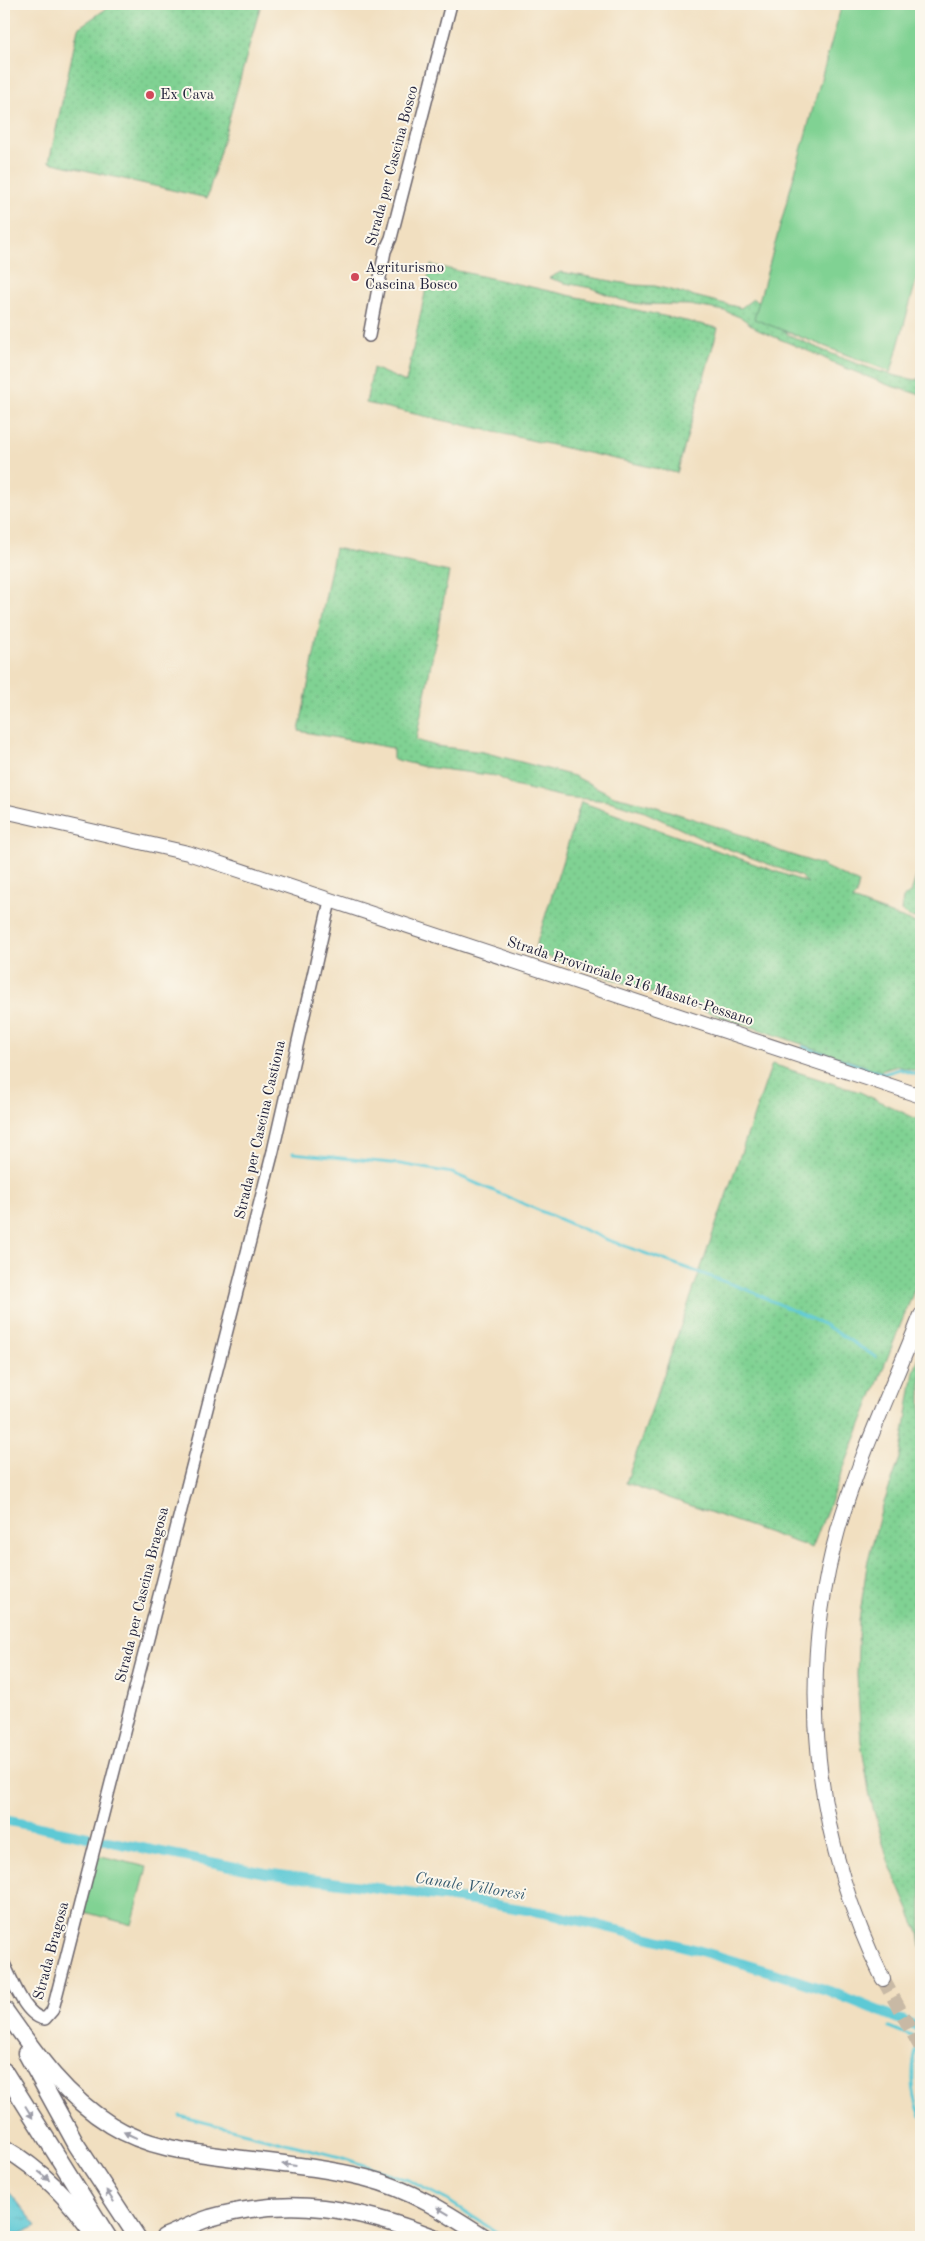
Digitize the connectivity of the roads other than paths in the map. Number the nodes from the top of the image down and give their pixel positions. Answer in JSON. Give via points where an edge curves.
{"nodes":[{"id":1,"x":451,"y":4,"type":"edge"},
{"id":2,"x":369,"y":336,"type":"dead end"},
{"id":3,"x":4,"y":811,"type":"edge"},
{"id":4,"x":330,"y":900,"type":"junction"},
{"id":5,"x":921,"y":1096,"type":"edge"},
{"id":6,"x":921,"y":1315,"type":"edge"},
{"id":7,"x":218,"y":1366,"type":"joint"},
{"id":8,"x":95,"y":1848,"type":"joint"},
{"id":9,"x":4,"y":1964,"type":"edge"},
{"id":10,"x":883,"y":1979,"type":"tunnel mouth"},
{"id":11,"x":4,"y":2009,"type":"edge"},
{"id":12,"x":4,"y":2013,"type":"edge"},
{"id":13,"x":4,"y":2071,"type":"edge"},
{"id":14,"x":4,"y":2148,"type":"edge"},
{"id":15,"x":95,"y":2237,"type":"edge"},
{"id":16,"x":108,"y":2237,"type":"edge"},
{"id":17,"x":137,"y":2237,"type":"edge"},
{"id":18,"x":164,"y":2237,"type":"edge"},
{"id":19,"x":433,"y":2237,"type":"edge"},
{"id":20,"x":484,"y":2237,"type":"edge"}],
"edges":[{"from":1,"to":2,"type":"street","name":"Strada per Cascina Bosco","via":[[392,238],[385,251]]},
{"from":3,"to":4,"type":"main road","name":"Strada Provinciale 216 Masate-Pessano","via":[[162,846]]},
{"from":4,"to":5,"type":"main road","name":"Strada Provinciale 216 Masate-Pessano"},
{"from":4,"to":7,"type":"street","name":"Strada per Cascina Castiona","via":[[273,1151]]},
{"from":6,"to":10,"type":"main road","via":[[841,1520],[825,1591],[816,1663],[817,1742],[827,1820],[848,1896]]},
{"from":7,"to":8,"type":"street","name":"Strada per Cascina Bragosa"},
{"from":8,"to":9,"type":"street","name":"Strada Bragosa","via":[[54,2005],[45,2019],[29,2011]]},
{"from":20,"to":11,"type":"highway","one_way":true,"via":[[425,2200],[366,2178],[169,2148],[128,2135],[67,2092]]},
{"from":17,"to":12,"type":"highway","one_way":true,"via":[[76,2144]]},
{"from":13,"to":16,"type":"highway","one_way":true},
{"from":14,"to":15,"type":"highway","one_way":true,"via":[[51,2181]]},
{"from":18,"to":19,"type":"highway","via":[[224,2215],[298,2206],[332,2208],[371,2216]]}]}
